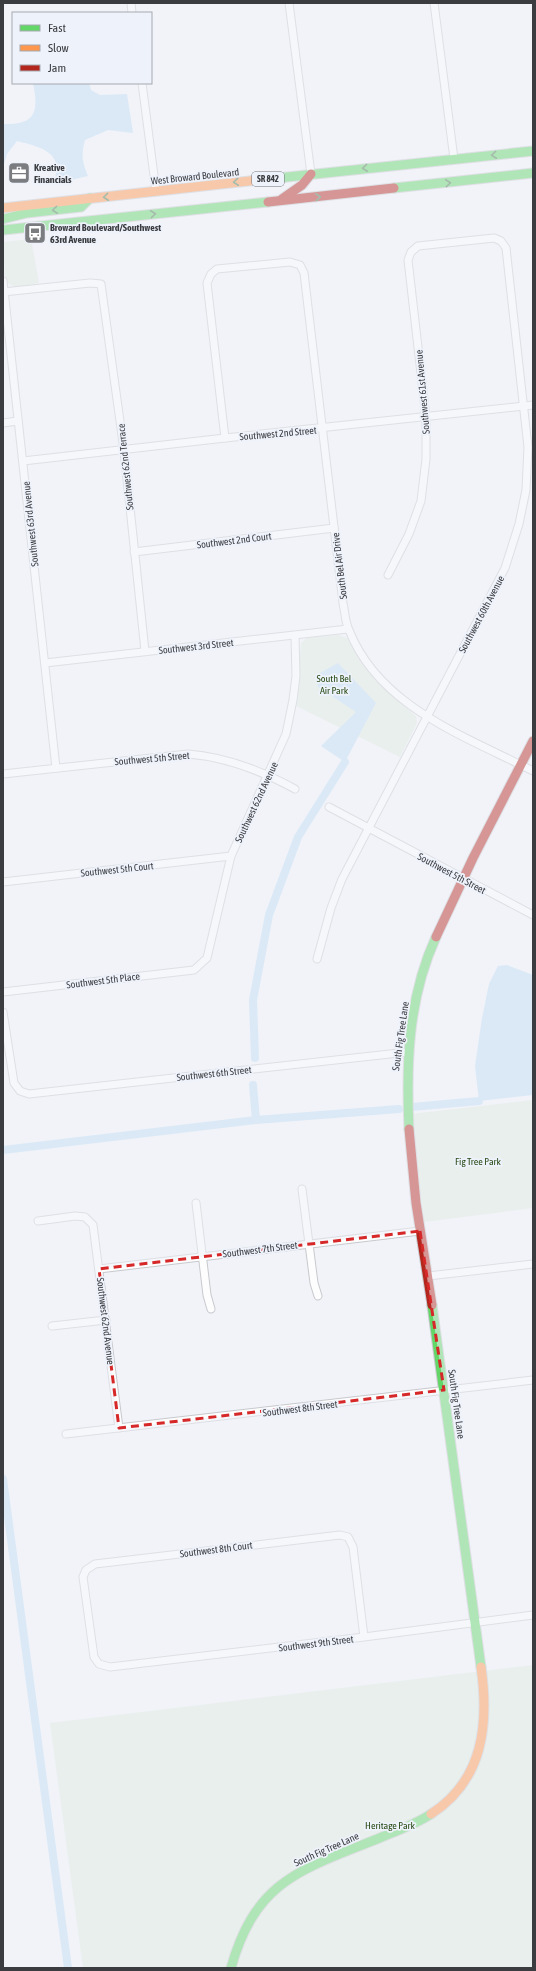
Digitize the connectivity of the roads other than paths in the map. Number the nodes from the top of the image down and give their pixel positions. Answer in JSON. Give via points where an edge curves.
{"nodes":[{"id":1,"x":289,"y":3,"type":"edge"},
{"id":2,"x":434,"y":3,"type":"edge"},
{"id":3,"x":142,"y":84,"type":"edge"},
{"id":4,"x":533,"y":151,"type":"edge"},
{"id":5,"x":454,"y":159,"type":"junction"},
{"id":6,"x":533,"y":173,"type":"edge"},
{"id":7,"x":310,"y":174,"type":"junction"},
{"id":8,"x":156,"y":191,"type":"junction"},
{"id":9,"x":90,"y":198,"type":"junction"},
{"id":10,"x":280,"y":201,"type":"junction"},
{"id":11,"x":3,"y":208,"type":"edge"},
{"id":12,"x":3,"y":219,"type":"edge"},
{"id":13,"x":3,"y":230,"type":"edge"},
{"id":14,"x":411,"y":252,"type":"joint"},
{"id":15,"x":3,"y":281,"type":"edge"},
{"id":16,"x":4,"y":292,"type":"edge"},
{"id":17,"x":525,"y":406,"type":"junction"},
{"id":18,"x":533,"y":406,"type":"edge"},
{"id":19,"x":426,"y":417,"type":"junction"},
{"id":20,"x":18,"y":421,"type":"junction"},
{"id":21,"x":3,"y":423,"type":"edge"},
{"id":22,"x":324,"y":429,"type":"junction"},
{"id":23,"x":225,"y":438,"type":"junction"},
{"id":24,"x":124,"y":450,"type":"junction"},
{"id":25,"x":23,"y":462,"type":"junction"},
{"id":26,"x":334,"y":528,"type":"junction"},
{"id":27,"x":134,"y":552,"type":"junction"},
{"id":28,"x":388,"y":575,"type":"dead end"},
{"id":29,"x":348,"y":629,"type":"junction"},
{"id":30,"x":295,"y":636,"type":"junction"},
{"id":31,"x":145,"y":651,"type":"junction"},
{"id":32,"x":45,"y":663,"type":"junction"},
{"id":33,"x":427,"y":717,"type":"junction"},
{"id":34,"x":533,"y":741,"type":"edge"},
{"id":35,"x":521,"y":765,"type":"junction"},
{"id":36,"x":56,"y":768,"type":"junction"},
{"id":37,"x":533,"y":771,"type":"edge"},
{"id":38,"x":3,"y":774,"type":"edge"},
{"id":39,"x":268,"y":774,"type":"junction"},
{"id":40,"x":295,"y":789,"type":"dead end"},
{"id":41,"x":329,"y":807,"type":"dead end"},
{"id":42,"x":368,"y":828,"type":"junction"},
{"id":43,"x":231,"y":856,"type":"junction"},
{"id":44,"x":463,"y":879,"type":"junction"},
{"id":45,"x":3,"y":882,"type":"edge"},
{"id":46,"x":533,"y":915,"type":"edge"},
{"id":47,"x":317,"y":959,"type":"dead end"},
{"id":48,"x":201,"y":964,"type":"joint"},
{"id":49,"x":3,"y":992,"type":"edge"},
{"id":50,"x":3,"y":1012,"type":"edge"},
{"id":51,"x":408,"y":1052,"type":"junction"},
{"id":52,"x":302,"y":1189,"type":"dead end"},
{"id":53,"x":196,"y":1203,"type":"dead end"},
{"id":54,"x":38,"y":1221,"type":"dead end"},
{"id":55,"x":420,"y":1231,"type":"junction"},
{"id":56,"x":310,"y":1243,"type":"junction"},
{"id":57,"x":202,"y":1256,"type":"junction"},
{"id":58,"x":533,"y":1264,"type":"edge"},
{"id":59,"x":99,"y":1269,"type":"junction"},
{"id":60,"x":428,"y":1276,"type":"junction"},
{"id":61,"x":318,"y":1296,"type":"dead end"},
{"id":62,"x":211,"y":1309,"type":"dead end"},
{"id":63,"x":106,"y":1320,"type":"junction"},
{"id":64,"x":52,"y":1326,"type":"dead end"},
{"id":65,"x":533,"y":1380,"type":"edge"},
{"id":66,"x":444,"y":1390,"type":"junction"},
{"id":67,"x":119,"y":1428,"type":"junction"},
{"id":68,"x":66,"y":1434,"type":"dead end"},
{"id":69,"x":533,"y":1615,"type":"edge"},
{"id":70,"x":474,"y":1622,"type":"junction"},
{"id":71,"x":364,"y":1638,"type":"junction"},
{"id":72,"x":99,"y":1664,"type":"joint"},
{"id":73,"x":231,"y":1968,"type":"edge"}],
"edges":[{"from":1,"to":7,"type":"street"},
{"from":2,"to":5,"type":"street"},
{"from":3,"to":8,"type":"street"},
{"from":4,"to":5,"type":"street","name":"West Broward Boulevard","number":"SR 842","one_way":true},
{"from":5,"to":7,"type":"street","name":"West Broward Boulevard","number":"SR 842","one_way":true},
{"from":10,"to":6,"type":"street","number":"SR 842","one_way":true},
{"from":7,"to":8,"type":"street","name":"West Broward Boulevard","number":"SR 842","one_way":true},
{"from":7,"to":10,"type":"street","via":[[302,185]]},
{"from":8,"to":9,"type":"street","name":"West Broward Boulevard","number":"SR 842","one_way":true},
{"from":9,"to":11,"type":"street","name":"West Broward Boulevard","number":"SR 842"},
{"from":9,"to":12,"type":"street","one_way":true,"via":[[81,208],[27,213]]},
{"from":13,"to":10,"type":"street","number":"SR 842","one_way":true},
{"from":14,"to":17,"type":"street","name":"Southwest 60th Avenue","via":[[418,246],[494,238],[501,241],[506,248]]},
{"from":14,"to":19,"type":"street","name":"Southwest 61st Avenue","via":[[408,260]]},
{"from":15,"to":16,"type":"street","name":"Southwest 63rd Avenue"},
{"from":16,"to":20,"type":"street","name":"Southwest 63rd Avenue"},
{"from":16,"to":24,"type":"street","name":"Southwest 62nd Terrace","via":[[101,284]]},
{"from":17,"to":18,"type":"street","name":"Southwest 2nd Street"},
{"from":17,"to":19,"type":"street","name":"Southwest 2nd Street"},
{"from":17,"to":33,"type":"street","name":"Southwest 60th Avenue","via":[[528,447],[526,490],[519,524],[505,568]]},
{"from":19,"to":22,"type":"street","name":"Southwest 2nd Street"},
{"from":19,"to":28,"type":"street","name":"Southwest 61st Avenue","via":[[426,459],[421,501],[409,534]]},
{"from":20,"to":21,"type":"street"},
{"from":20,"to":25,"type":"street","name":"Southwest 63rd Avenue"},
{"from":22,"to":23,"type":"street","name":"Southwest 2nd Street"},
{"from":22,"to":23,"type":"street","name":"South Bel Air Drive","via":[[304,273],[300,265],[290,262],[217,269],[210,274],[207,283]]},
{"from":22,"to":26,"type":"street","name":"South Bel Air Drive"},
{"from":23,"to":24,"type":"street","name":"Southwest 2nd Street"},
{"from":24,"to":25,"type":"street","name":"Southwest 2nd Street"},
{"from":24,"to":27,"type":"street","name":"Southwest 62nd Terrace"},
{"from":25,"to":32,"type":"street","name":"Southwest 63rd Avenue"},
{"from":26,"to":27,"type":"street","name":"Southwest 2nd Court"},
{"from":26,"to":29,"type":"street","name":"South Bel Air Drive"},
{"from":27,"to":31,"type":"street","name":"Southwest 62nd Terrace"},
{"from":29,"to":30,"type":"street","name":"Southwest 3rd Street"},
{"from":29,"to":33,"type":"street","name":"South Bel Air Drive","via":[[364,660],[382,681],[402,701]]},
{"from":30,"to":31,"type":"street","name":"Southwest 3rd Street"},
{"from":30,"to":39,"type":"street","name":"Southwest 62nd Avenue","via":[[294,700],[286,734]]},
{"from":31,"to":32,"type":"street","name":"Southwest 3rd Street"},
{"from":32,"to":36,"type":"street","name":"Southwest 63rd Avenue"},
{"from":33,"to":35,"type":"street","name":"South Bel Air Drive"},
{"from":33,"to":42,"type":"street","name":"Southwest 60th Avenue"},
{"from":34,"to":35,"type":"street","name":"South Fig Tree Lane"},
{"from":35,"to":37,"type":"street","name":"South Bel Air Drive"},
{"from":35,"to":44,"type":"street","name":"South Fig Tree Lane"},
{"from":36,"to":38,"type":"street","name":"Southwest 5th Street"},
{"from":36,"to":39,"type":"street","name":"Southwest 5th Street","via":[[188,754],[209,756]]},
{"from":39,"to":40,"type":"street","name":"Southwest 5th Street"},
{"from":39,"to":43,"type":"street","name":"Southwest 62nd Avenue"},
{"from":41,"to":42,"type":"street","name":"Southwest 5th Street"},
{"from":42,"to":44,"type":"street","name":"Southwest 5th Street"},
{"from":42,"to":47,"type":"street","name":"Southwest 60th Avenue","via":[[342,879]]},
{"from":43,"to":45,"type":"street","name":"Southwest 5th Court"},
{"from":43,"to":48,"type":"street","name":"Southwest 62nd Avenue","via":[[207,958]]},
{"from":44,"to":46,"type":"street","name":"Southwest 5th Street"},
{"from":44,"to":51,"type":"street","name":"South Fig Tree Lane","via":[[436,936],[419,981]]},
{"from":48,"to":49,"type":"street","name":"Southwest 5th Place","via":[[194,970]]},
{"from":50,"to":51,"type":"street","name":"Southwest 6th Street","via":[[14,1083],[20,1091],[29,1094]]},
{"from":51,"to":55,"type":"street","name":"South Fig Tree Lane","via":[[406,1117]]},
{"from":52,"to":56,"type":"street"},
{"from":53,"to":57,"type":"street"},
{"from":54,"to":59,"type":"street","name":"Southwest 62nd Avenue","via":[[85,1217],[93,1225]]},
{"from":55,"to":56,"type":"street","name":"Southwest 7th Street"},
{"from":55,"to":60,"type":"street","name":"South Fig Tree Lane"},
{"from":56,"to":57,"type":"street","name":"Southwest 7th Street"},
{"from":56,"to":61,"type":"street","via":[[314,1283]]},
{"from":57,"to":59,"type":"street","name":"Southwest 7th Street"},
{"from":57,"to":62,"type":"street"},
{"from":58,"to":60,"type":"street"},
{"from":59,"to":63,"type":"street","name":"Southwest 62nd Avenue"},
{"from":60,"to":66,"type":"street","name":"South Fig Tree Lane"},
{"from":63,"to":64,"type":"street"},
{"from":63,"to":67,"type":"street","name":"Southwest 62nd Avenue"},
{"from":65,"to":66,"type":"street","name":"Southwest 8th Street"},
{"from":66,"to":67,"type":"street","name":"Southwest 8th Street"},
{"from":66,"to":70,"type":"street","name":"South Fig Tree Lane"},
{"from":67,"to":68,"type":"street","name":"Southwest 8th Street"},
{"from":69,"to":70,"type":"street","name":"Southwest 9th Street"},
{"from":70,"to":71,"type":"street","name":"Southwest 9th Street"},
{"from":70,"to":73,"type":"street","name":"South Fig Tree Lane","via":[[485,1718],[482,1742],[474,1765],[463,1782],[446,1804],[420,1822],[302,1870],[274,1889],[243,1932]]},
{"from":71,"to":72,"type":"street","name":"Southwest 9th Street","via":[[110,1667]]},
{"from":71,"to":72,"type":"street","name":"Southwest 8th Court","via":[[353,1547],[348,1537],[340,1535],[94,1564],[86,1570],[83,1577],[94,1657]]}]}
